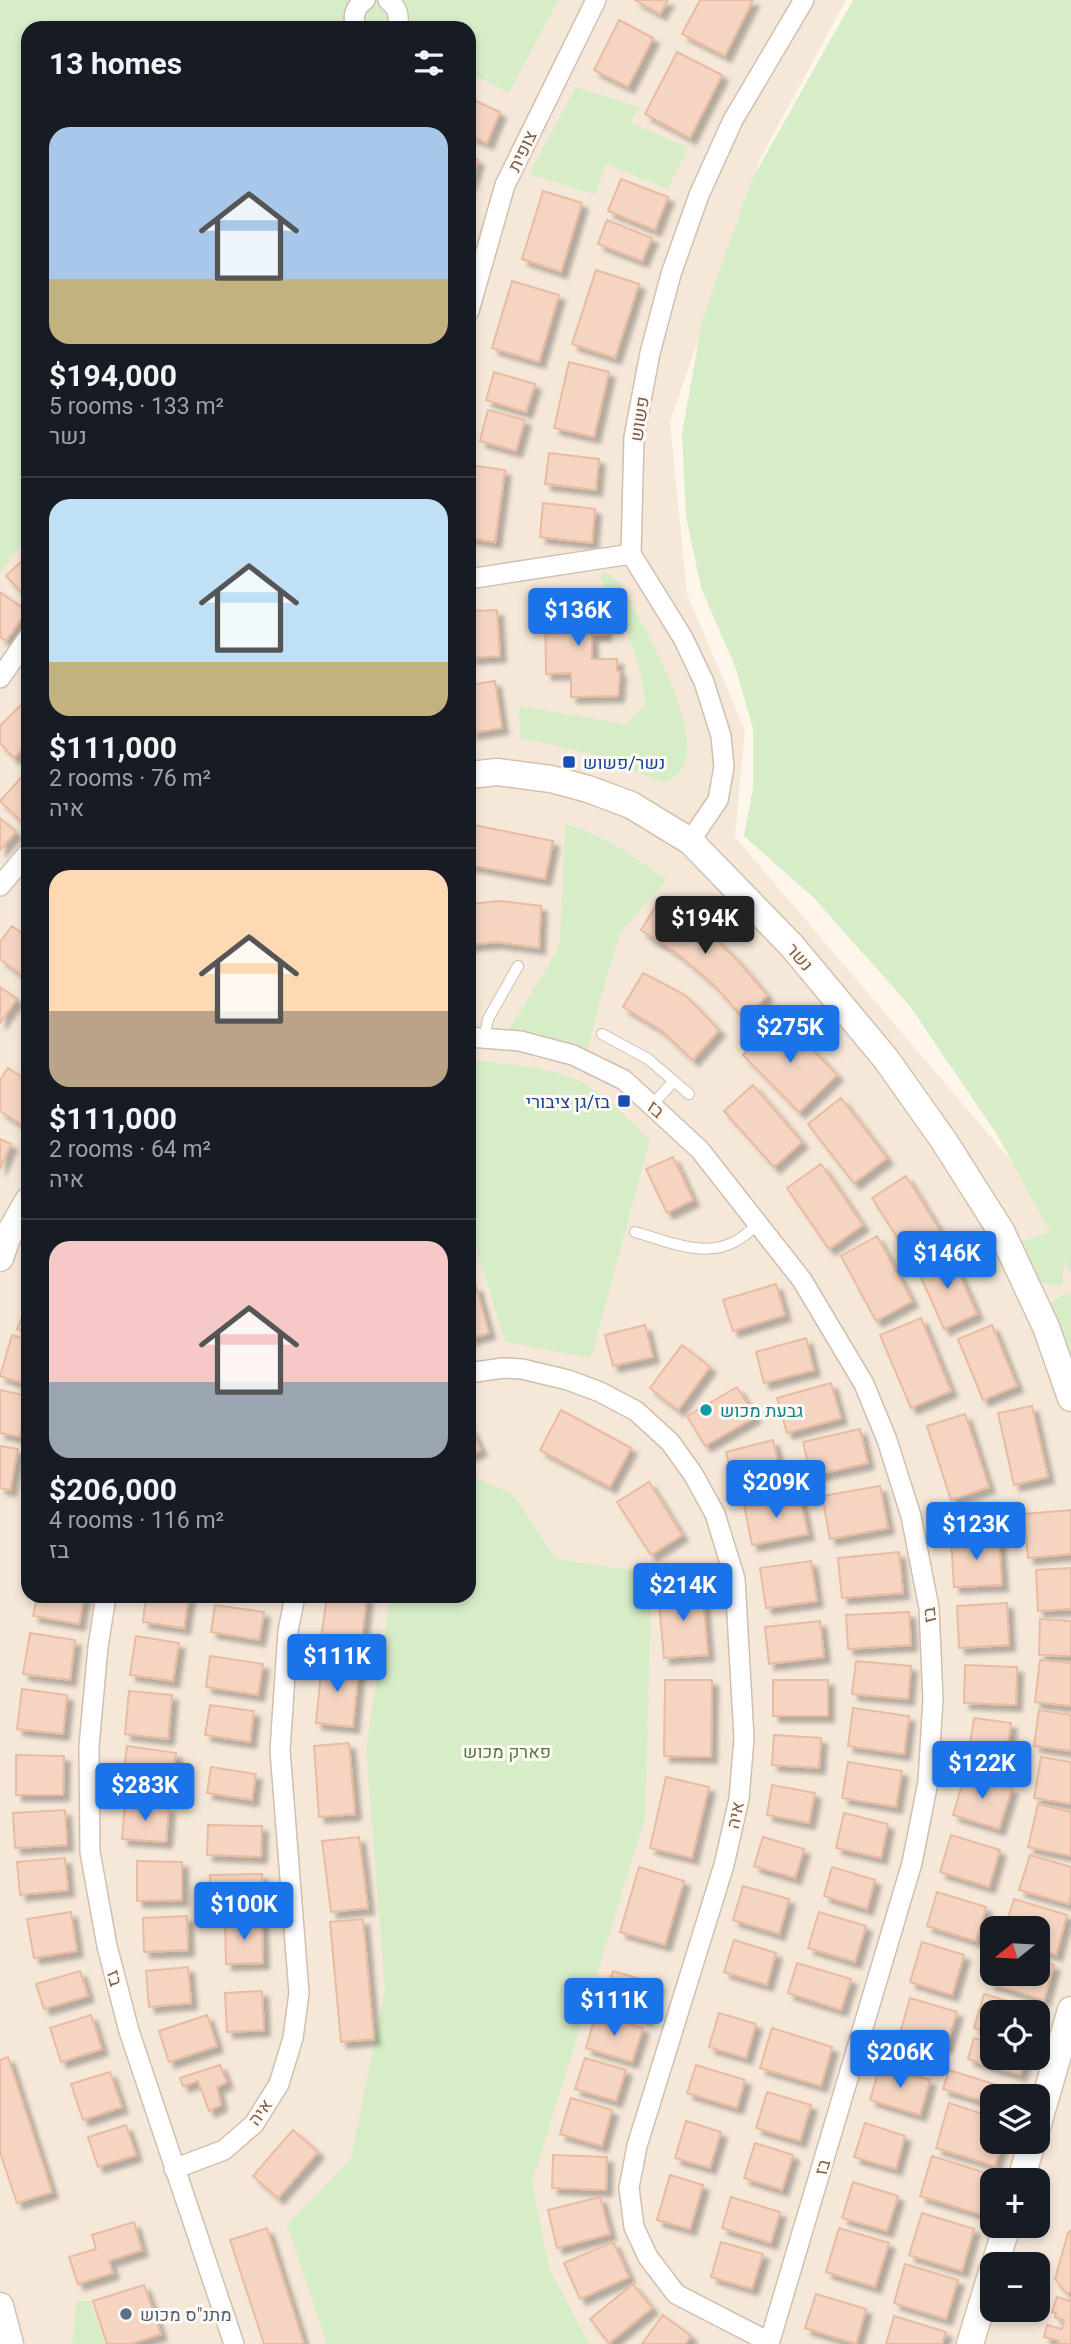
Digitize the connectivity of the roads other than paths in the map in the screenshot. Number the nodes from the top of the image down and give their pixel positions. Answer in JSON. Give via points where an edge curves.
{"nodes":[{"id":1,"x":365,"y":0,"type":"edge"},
{"id":2,"x":388,"y":0,"type":"edge"},
{"id":3,"x":596,"y":0,"type":"edge"},
{"id":4,"x":804,"y":0,"type":"edge"},
{"id":5,"x":356,"y":21,"type":"edge"},
{"id":6,"x":398,"y":21,"type":"edge"},
{"id":7,"x":476,"y":286,"type":"edge"},
{"id":8,"x":631,"y":554,"type":"junction"},
{"id":9,"x":476,"y":578,"type":"edge"},
{"id":10,"x":21,"y":648,"type":"edge"},
{"id":11,"x":0,"y":678,"type":"edge"},
{"id":12,"x":476,"y":774,"type":"edge"},
{"id":13,"x":690,"y":841,"type":"junction"},
{"id":14,"x":21,"y":861,"type":"edge"},
{"id":15,"x":0,"y":886,"type":"edge"},
{"id":16,"x":518,"y":967,"type":"dead end"},
{"id":17,"x":602,"y":1034,"type":"dead end"},
{"id":18,"x":477,"y":1038,"type":"edge"},
{"id":19,"x":674,"y":1082,"type":"junction"},
{"id":20,"x":689,"y":1094,"type":"dead end"},
{"id":21,"x":652,"y":1105,"type":"junction"},
{"id":22,"x":21,"y":1213,"type":"edge"},
{"id":23,"x":758,"y":1224,"type":"junction"},
{"id":24,"x":635,"y":1233,"type":"dead end"},
{"id":25,"x":0,"y":1258,"type":"edge"},
{"id":26,"x":476,"y":1372,"type":"edge"},
{"id":27,"x":1071,"y":1398,"type":"edge"},
{"id":28,"x":105,"y":1603,"type":"edge"},
{"id":29,"x":294,"y":1603,"type":"edge"},
{"id":30,"x":1071,"y":2010,"type":"edge"},
{"id":31,"x":1050,"y":2084,"type":"edge"},
{"id":32,"x":174,"y":2169,"type":"junction"},
{"id":33,"x":0,"y":2306,"type":"edge"},
{"id":34,"x":980,"y":2311,"type":"edge"},
{"id":35,"x":769,"y":2343,"type":"edge"},
{"id":36,"x":10,"y":2344,"type":"edge"},
{"id":37,"x":234,"y":2344,"type":"edge"},
{"id":38,"x":970,"y":2344,"type":"edge"}],
"edges":[{"from":1,"to":5,"type":"street"},
{"from":2,"to":6,"type":"street"},
{"from":3,"to":7,"type":"street","name":"צופית","via":[[505,185]]},
{"from":4,"to":8,"type":"street","name":"פשוש","via":[[733,120],[699,195],[671,275],[634,437]]},
{"from":8,"to":9,"type":"street"},
{"from":8,"to":13,"type":"street","via":[[683,638],[704,682],[721,736],[724,766],[718,800]]},
{"from":10,"to":11,"type":"street"},
{"from":12,"to":13,"type":"street","name":"נשר","via":[[497,772],[551,779],[588,789],[631,805]]},
{"from":13,"to":27,"type":"street","name":"נשר","via":[[792,946],[886,1059],[944,1141],[1001,1231],[1046,1327]]},
{"from":14,"to":15,"type":"street"},
{"from":16,"to":18,"type":"lane"},
{"from":17,"to":19,"type":"lane","via":[[648,1059]]},
{"from":18,"to":21,"type":"street","name":"בז","via":[[520,1041],[573,1055],[624,1080]]},
{"from":19,"to":20,"type":"lane"},
{"from":19,"to":21,"type":"lane"},
{"from":21,"to":23,"type":"street","name":"בז","via":[[700,1150]]},
{"from":22,"to":25,"type":"street"},
{"from":23,"to":24,"type":"lane","via":[[736,1241],[716,1248],[698,1249]]},
{"from":23,"to":35,"type":"street","name":"בז","via":[[802,1280],[864,1384],[887,1440],[911,1516],[929,1608],[933,1699],[928,1782],[912,1863]]},
{"from":26,"to":35,"type":"street","name":"איה","via":[[522,1369],[568,1380],[636,1411],[670,1442],[693,1474],[715,1514],[735,1579],[744,1738],[739,1799],[724,1866],[637,2146],[629,2188],[634,2227],[676,2294]]},
{"from":28,"to":32,"type":"street","name":"בז","via":[[89,1746],[90,1852],[129,2031]]},
{"from":29,"to":32,"type":"street","name":"איה","via":[[280,1750],[299,1993],[293,2038],[279,2084],[254,2124],[224,2150]]},
{"from":30,"to":31,"type":"street"},
{"from":32,"to":37,"type":"street","name":"בז"},
{"from":33,"to":36,"type":"street"},
{"from":34,"to":38,"type":"street"}]}
